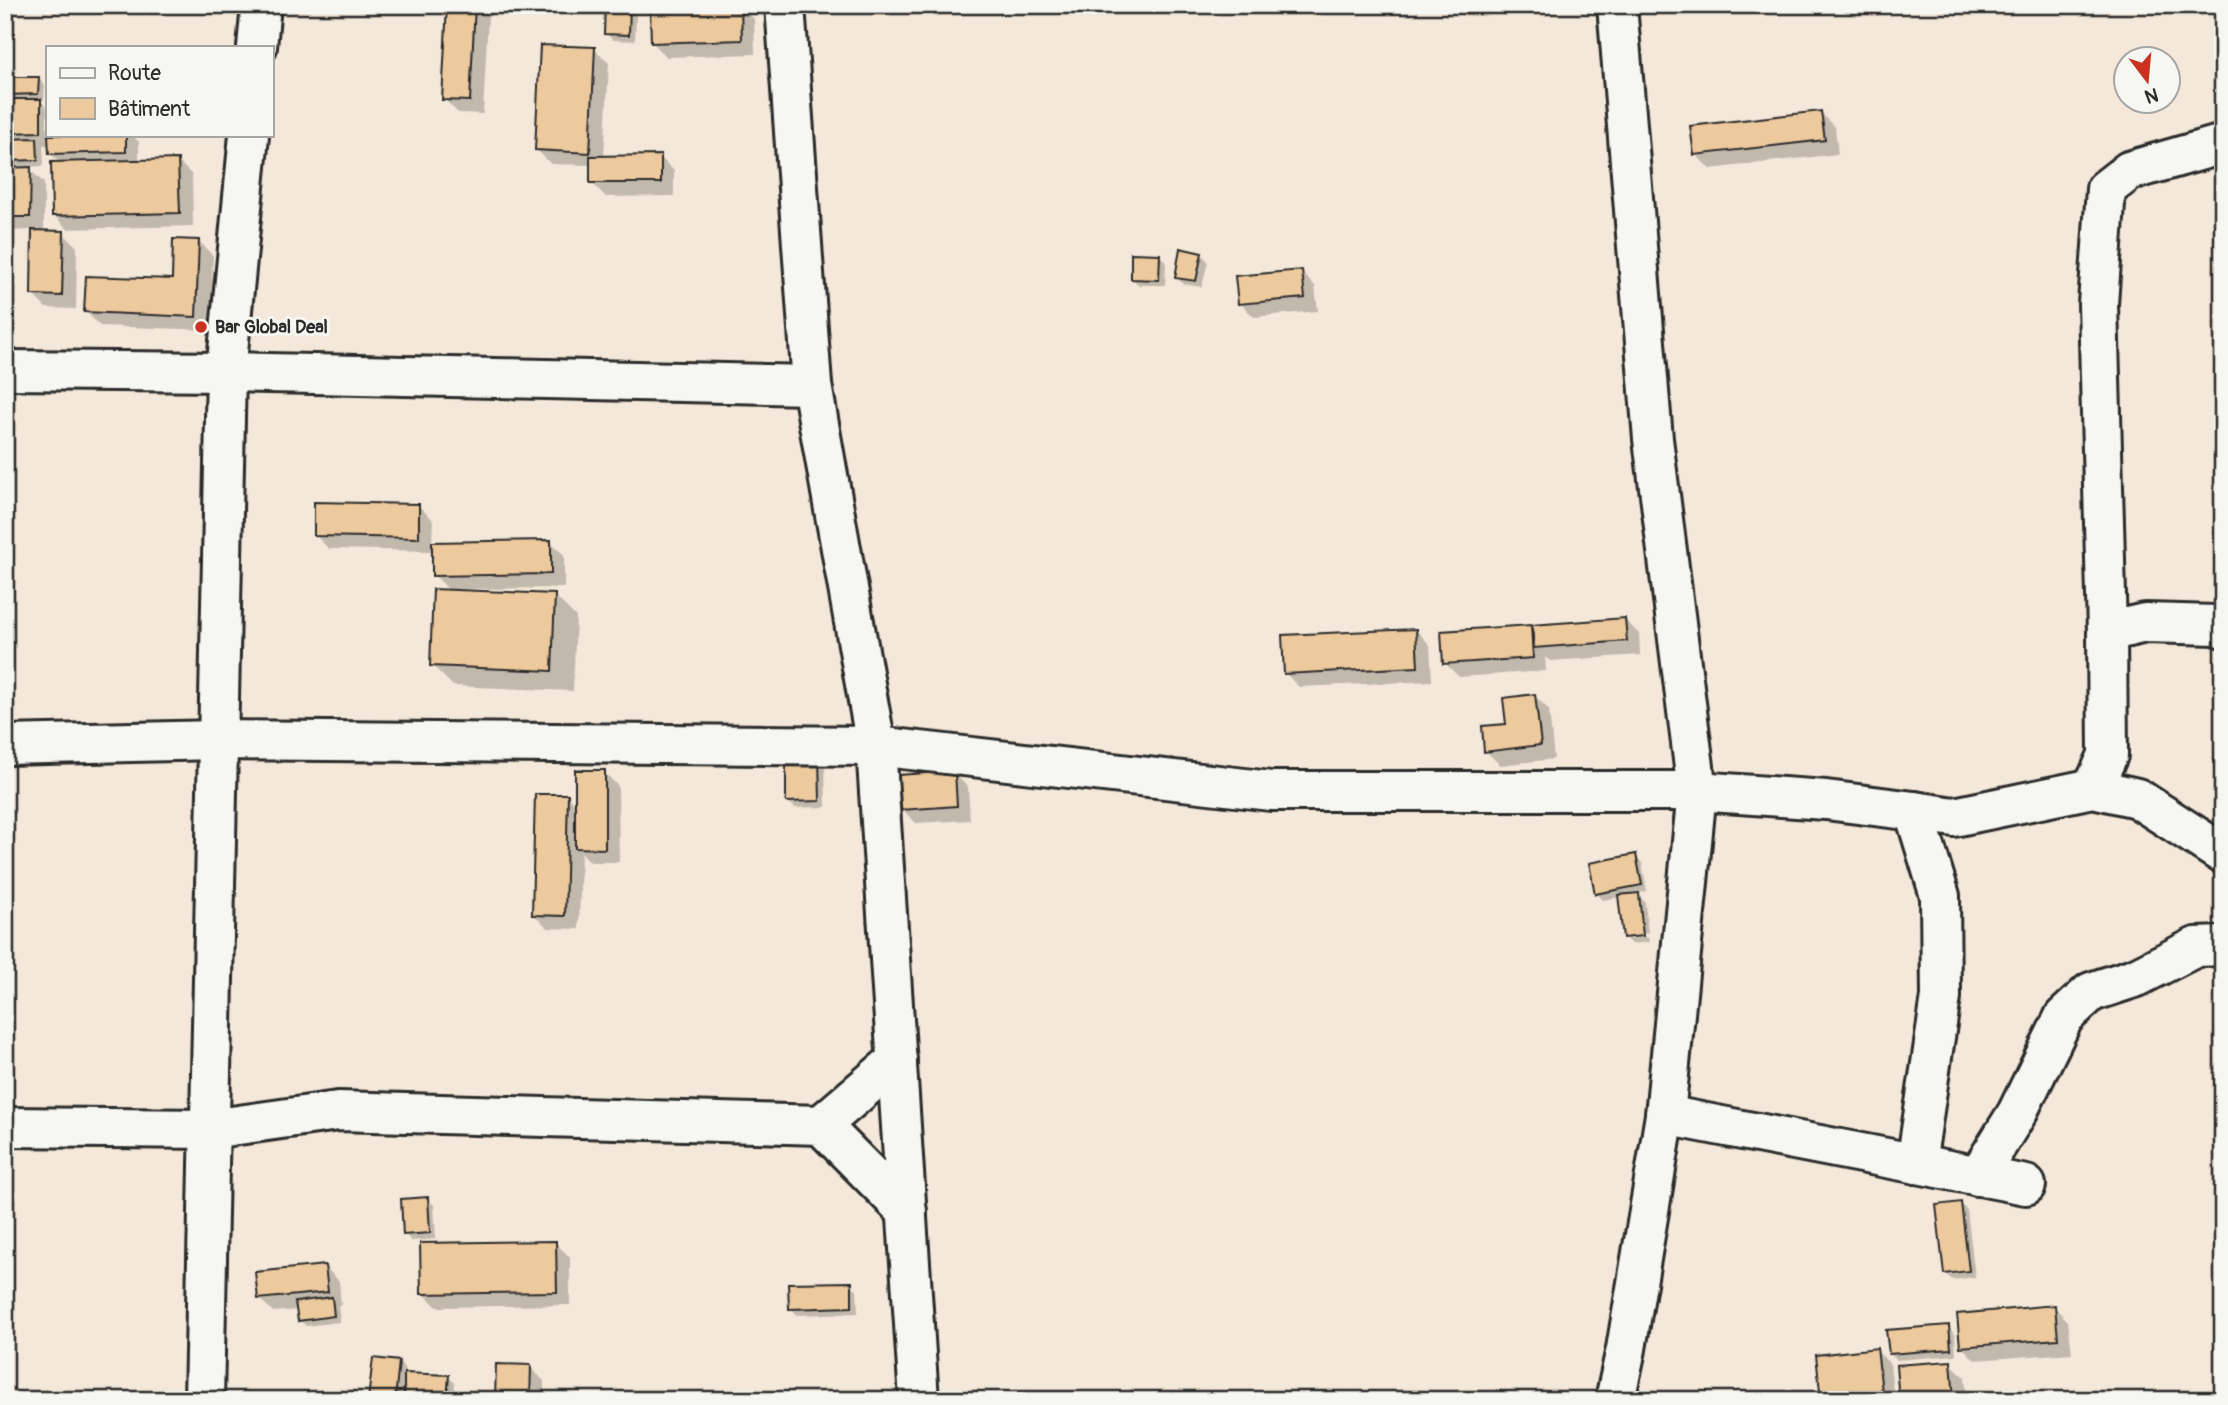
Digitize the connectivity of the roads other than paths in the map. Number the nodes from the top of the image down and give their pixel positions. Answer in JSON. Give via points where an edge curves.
{"nodes":[{"id":1,"x":261,"y":5,"type":"edge"},
{"id":2,"x":785,"y":5,"type":"edge"},
{"id":3,"x":1617,"y":5,"type":"edge"},
{"id":4,"x":257,"y":46,"type":"edge"},
{"id":5,"x":248,"y":136,"type":"edge"},
{"id":6,"x":2223,"y":144,"type":"edge"},
{"id":7,"x":5,"y":370,"type":"edge"},
{"id":8,"x":226,"y":372,"type":"junction"},
{"id":9,"x":812,"y":385,"type":"junction"},
{"id":10,"x":2223,"y":628,"type":"edge"},
{"id":11,"x":2108,"y":632,"type":"junction"},
{"id":12,"x":217,"y":740,"type":"junction"},
{"id":13,"x":5,"y":745,"type":"edge"},
{"id":14,"x":876,"y":746,"type":"junction"},
{"id":15,"x":2093,"y":788,"type":"junction"},
{"id":16,"x":1697,"y":791,"type":"junction"},
{"id":17,"x":1914,"y":811,"type":"junction"},
{"id":18,"x":2223,"y":854,"type":"edge"},
{"id":19,"x":2222,"y":943,"type":"edge"},
{"id":20,"x":897,"y":1060,"type":"junction"},
{"id":21,"x":1665,"y":1115,"type":"junction"},
{"id":22,"x":821,"y":1125,"type":"junction"},
{"id":23,"x":5,"y":1128,"type":"edge"},
{"id":24,"x":210,"y":1129,"type":"junction"},
{"id":25,"x":1916,"y":1164,"type":"junction"},
{"id":26,"x":1978,"y":1176,"type":"junction"},
{"id":27,"x":2026,"y":1185,"type":"dead end"},
{"id":28,"x":907,"y":1212,"type":"junction"},
{"id":29,"x":204,"y":1400,"type":"edge"},
{"id":30,"x":919,"y":1400,"type":"edge"},
{"id":31,"x":1615,"y":1400,"type":"edge"}],
"edges":[{"from":1,"to":4,"type":"street"},
{"from":2,"to":9,"type":"street"},
{"from":3,"to":16,"type":"street","via":[[1653,439]]},
{"from":5,"to":8,"type":"street"},
{"from":6,"to":11,"type":"street","via":[[2129,171],[2106,189],[2098,304]]},
{"from":7,"to":8,"type":"street"},
{"from":8,"to":9,"type":"street"},
{"from":8,"to":12,"type":"street"},
{"from":9,"to":14,"type":"street"},
{"from":10,"to":11,"type":"street","via":[[2145,623]]},
{"from":11,"to":15,"type":"street","via":[[2108,755]]},
{"from":12,"to":13,"type":"street"},
{"from":12,"to":14,"type":"street"},
{"from":12,"to":24,"type":"street"},
{"from":14,"to":16,"type":"street","via":[[1271,791]]},
{"from":14,"to":20,"type":"street"},
{"from":15,"to":17,"type":"street","via":[[1954,817]]},
{"from":15,"to":18,"type":"street","via":[[2137,798]]},
{"from":16,"to":17,"type":"street"},
{"from":16,"to":21,"type":"street"},
{"from":17,"to":25,"type":"street","via":[[1940,896],[1941,997]]},
{"from":19,"to":26,"type":"street","via":[[2196,947],[2091,992],[2064,1017],[2017,1113]]},
{"from":20,"to":22,"type":"street"},
{"from":20,"to":28,"type":"street"},
{"from":21,"to":25,"type":"street"},
{"from":21,"to":31,"type":"street"},
{"from":22,"to":24,"type":"street","via":[[338,1111]]},
{"from":22,"to":28,"type":"street"},
{"from":23,"to":24,"type":"street"},
{"from":24,"to":29,"type":"street"},
{"from":25,"to":26,"type":"street"},
{"from":26,"to":27,"type":"street"},
{"from":28,"to":30,"type":"street"}]}
